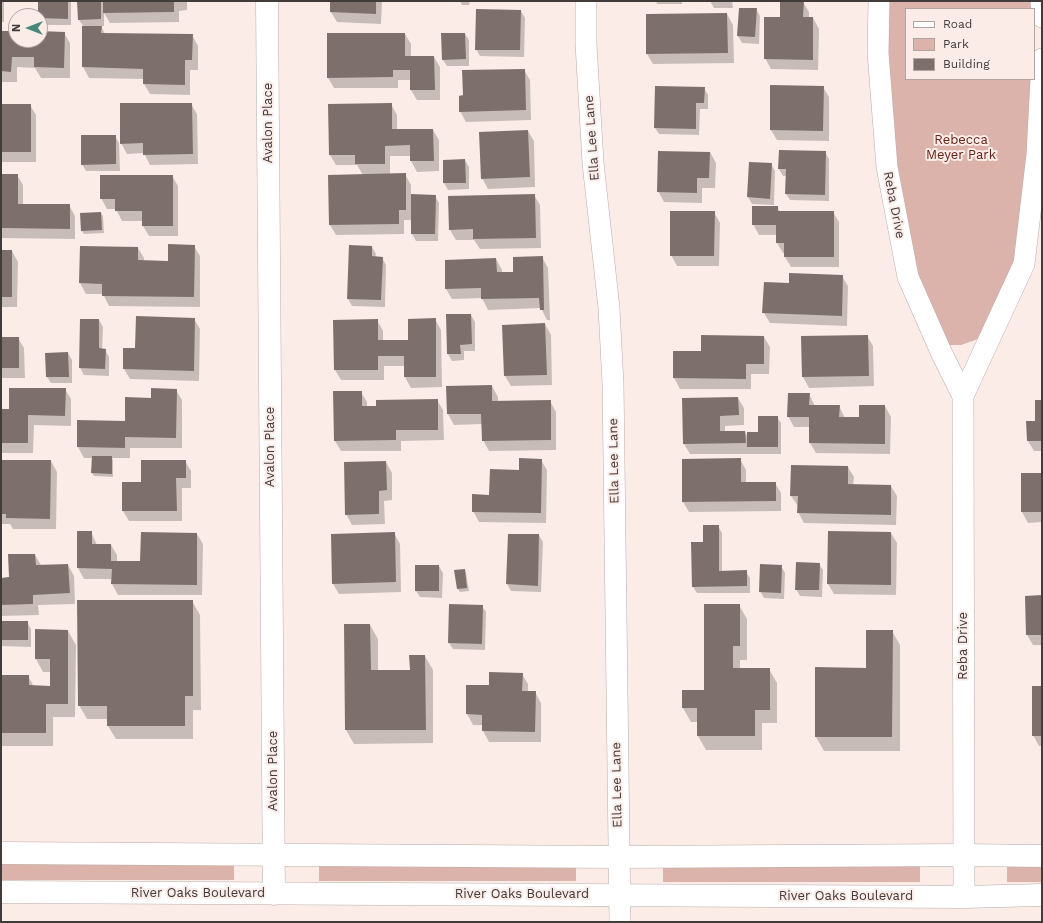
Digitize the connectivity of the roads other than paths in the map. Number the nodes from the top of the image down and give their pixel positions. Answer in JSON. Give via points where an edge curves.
{"nodes":[{"id":1,"x":267,"y":1,"type":"edge"},
{"id":2,"x":586,"y":1,"type":"edge"},
{"id":3,"x":879,"y":1,"type":"edge"},
{"id":4,"x":1041,"y":1,"type":"edge"},
{"id":5,"x":1042,"y":18,"type":"edge"},
{"id":6,"x":1042,"y":58,"type":"edge"},
{"id":7,"x":963,"y":396,"type":"junction"},
{"id":8,"x":1,"y":853,"type":"edge"},
{"id":9,"x":274,"y":854,"type":"junction"},
{"id":10,"x":963,"y":855,"type":"junction"},
{"id":11,"x":1042,"y":856,"type":"edge"},
{"id":12,"x":619,"y":857,"type":"junction"},
{"id":13,"x":1,"y":892,"type":"edge"},
{"id":14,"x":274,"y":894,"type":"junction"},
{"id":15,"x":619,"y":894,"type":"junction"},
{"id":16,"x":1042,"y":895,"type":"edge"},
{"id":17,"x":964,"y":897,"type":"junction"},
{"id":18,"x":620,"y":922,"type":"edge"}],
"edges":[{"from":1,"to":9,"type":"street","name":"Avalon Place"},
{"from":2,"to":12,"type":"street","name":"Ella Lee Lane","via":[[593,163],[609,308],[613,384]]},
{"from":3,"to":7,"type":"street","name":"Reba Drive","via":[[878,53],[887,167],[908,277]]},
{"from":4,"to":5,"type":"street"},
{"from":6,"to":7,"type":"street","name":"Reba Drive","via":[[1037,155],[1024,264]]},
{"from":7,"to":10,"type":"street","name":"Reba Drive"},
{"from":8,"to":9,"type":"street"},
{"from":9,"to":12,"type":"street"},
{"from":9,"to":14,"type":"street","name":"Avalon Place"},
{"from":10,"to":11,"type":"street"},
{"from":10,"to":12,"type":"street"},
{"from":10,"to":17,"type":"street","name":"Reba Drive"},
{"from":12,"to":15,"type":"street","name":"Ella Lee Lane"},
{"from":13,"to":14,"type":"street","name":"River Oaks Boulevard"},
{"from":14,"to":15,"type":"street","name":"River Oaks Boulevard"},
{"from":15,"to":17,"type":"street","name":"River Oaks Boulevard"},
{"from":15,"to":18,"type":"street","name":"Ella Lee Lane"},
{"from":16,"to":17,"type":"street","name":"River Oaks Boulevard"}]}
